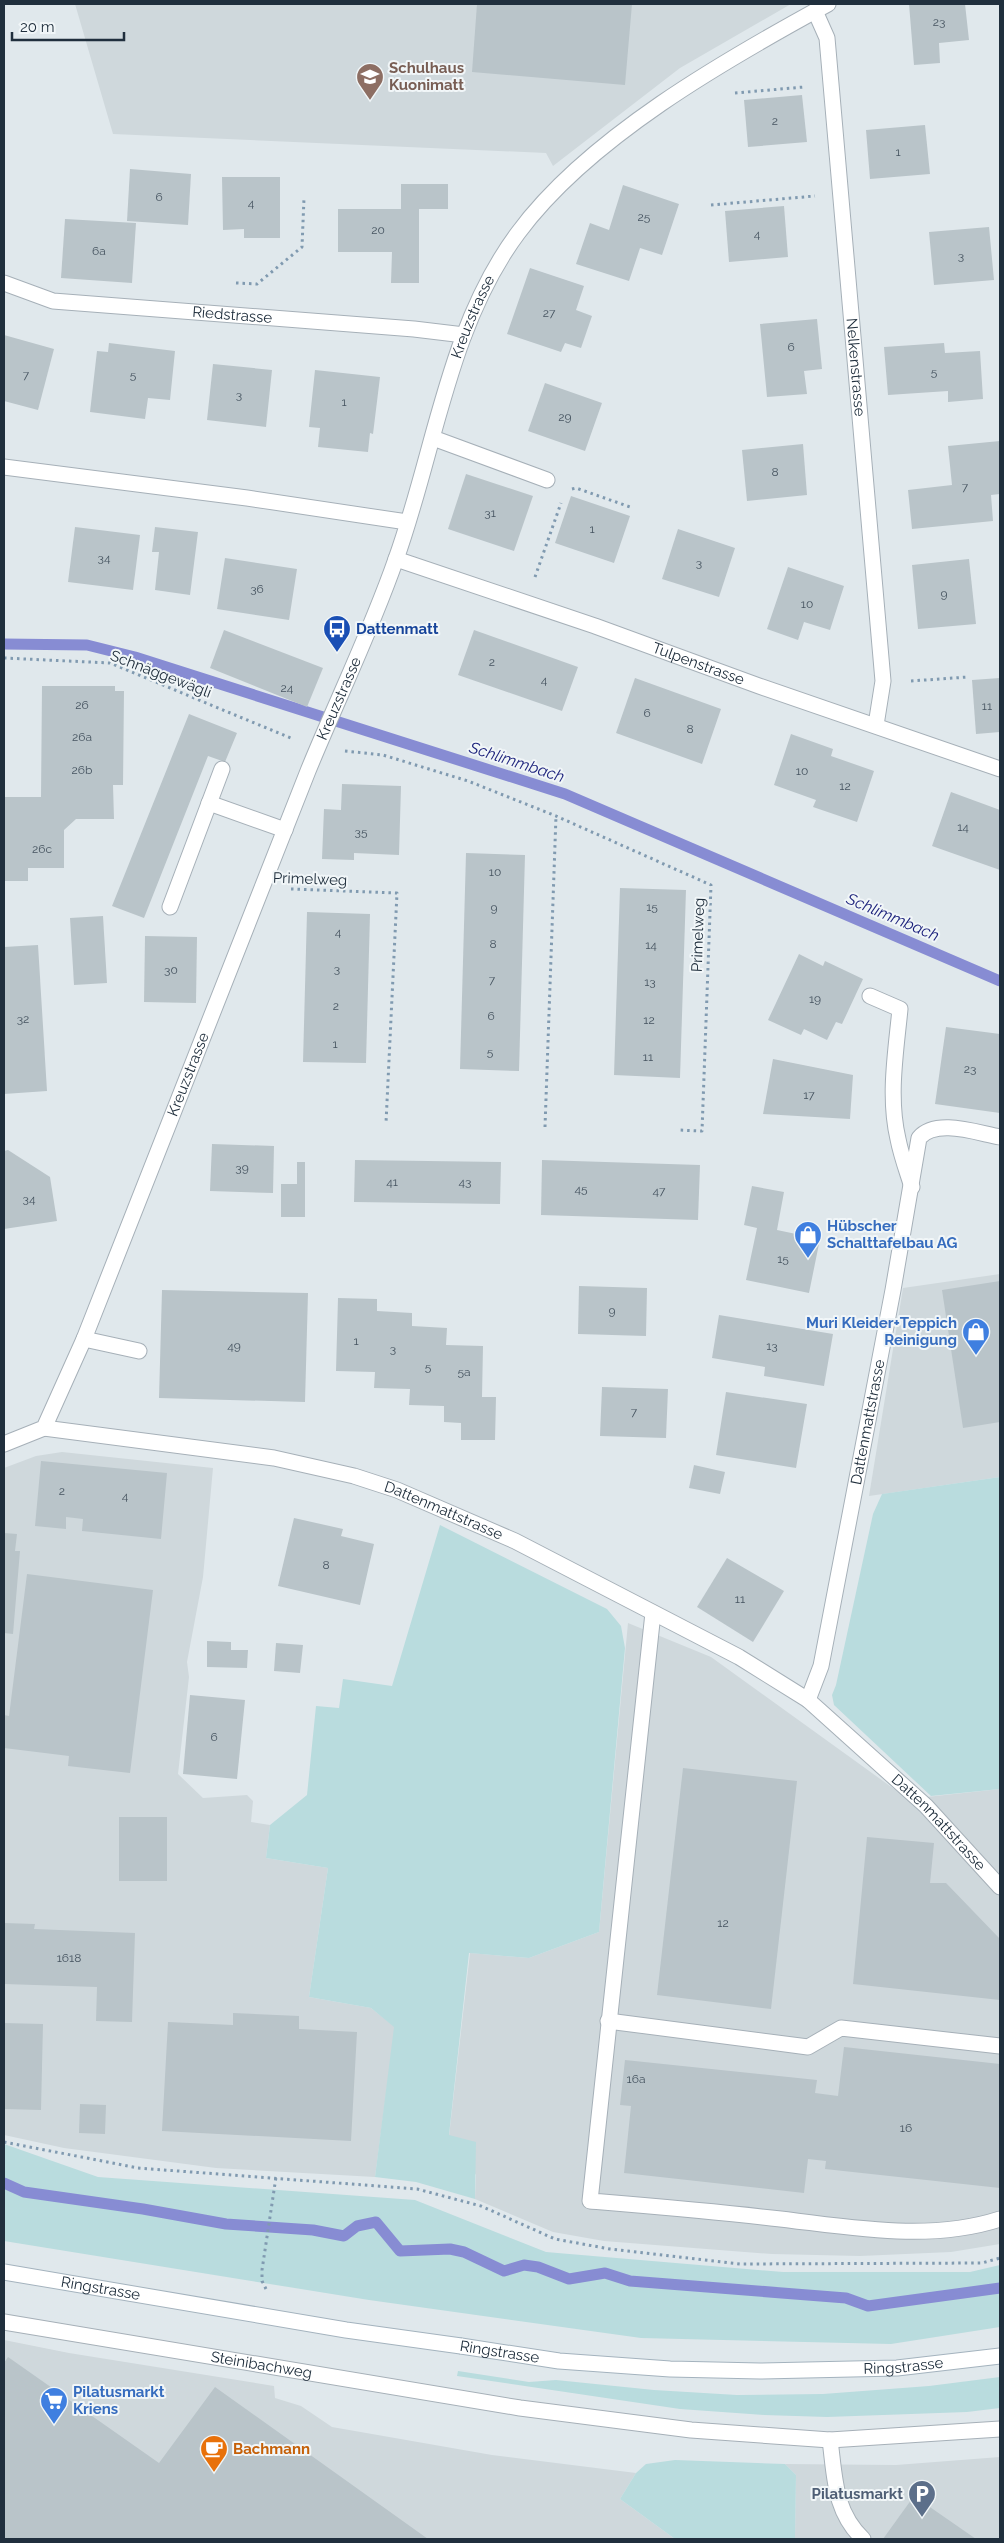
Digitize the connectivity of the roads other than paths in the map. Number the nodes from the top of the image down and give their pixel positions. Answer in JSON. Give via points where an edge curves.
{"nodes":[{"id":1,"x":822,"y":7,"type":"edge"},
{"id":2,"x":4,"y":283,"type":"edge"},
{"id":3,"x":464,"y":335,"type":"junction"},
{"id":4,"x":433,"y":438,"type":"junction"},
{"id":5,"x":4,"y":466,"type":"edge"},
{"id":6,"x":547,"y":480,"type":"dead end"},
{"id":7,"x":407,"y":522,"type":"junction"},
{"id":8,"x":396,"y":559,"type":"junction"},
{"id":9,"x":876,"y":725,"type":"junction"},
{"id":10,"x":222,"y":769,"type":"dead end"},
{"id":11,"x":1000,"y":769,"type":"edge"},
{"id":12,"x":209,"y":803,"type":"junction"},
{"id":13,"x":285,"y":830,"type":"junction"},
{"id":14,"x":170,"y":907,"type":"dead end"},
{"id":15,"x":870,"y":996,"type":"dead end"},
{"id":16,"x":1000,"y":1137,"type":"edge"},
{"id":17,"x":912,"y":1188,"type":"junction"},
{"id":18,"x":84,"y":1340,"type":"junction"},
{"id":19,"x":139,"y":1351,"type":"dead end"},
{"id":20,"x":44,"y":1428,"type":"junction"},
{"id":21,"x":4,"y":1444,"type":"edge"},
{"id":22,"x":653,"y":1613,"type":"junction"},
{"id":23,"x":808,"y":1700,"type":"junction"},
{"id":24,"x":1000,"y":1887,"type":"edge"},
{"id":25,"x":608,"y":2021,"type":"junction"},
{"id":26,"x":1000,"y":2046,"type":"edge"},
{"id":27,"x":1000,"y":2220,"type":"edge"},
{"id":28,"x":4,"y":2272,"type":"edge"},
{"id":29,"x":4,"y":2322,"type":"edge"},
{"id":30,"x":1000,"y":2356,"type":"edge"},
{"id":31,"x":1000,"y":2430,"type":"edge"},
{"id":32,"x":830,"y":2440,"type":"junction"},
{"id":33,"x":863,"y":2539,"type":"edge"}],
"edges":[{"from":1,"to":3,"type":"street","name":"Kreuzstrasse","via":[[714,70],[627,128],[563,182],[518,233],[486,284]]},
{"from":1,"to":9,"type":"street","name":"Nelkenstrasse","via":[[883,683]]},
{"from":2,"to":3,"type":"street","name":"Riedstrasse","via":[[53,301]]},
{"from":3,"to":4,"type":"street","name":"Kreuzstrasse"},
{"from":4,"to":6,"type":"street"},
{"from":4,"to":7,"type":"street","name":"Kreuzstrasse"},
{"from":5,"to":7,"type":"street"},
{"from":7,"to":8,"type":"street","name":"Kreuzstrasse"},
{"from":8,"to":9,"type":"street","name":"Tulpenstrasse"},
{"from":8,"to":13,"type":"street","name":"Kreuzstrasse"},
{"from":9,"to":11,"type":"street","name":"Tulpenstrasse"},
{"from":10,"to":12,"type":"street"},
{"from":12,"to":13,"type":"street"},
{"from":12,"to":14,"type":"street"},
{"from":13,"to":18,"type":"street","name":"Kreuzstrasse"},
{"from":15,"to":17,"type":"street","via":[[900,1009],[894,1113],[897,1139]]},
{"from":16,"to":17,"type":"street","name":"Dattenmattstrasse","via":[[941,1127],[925,1132],[916,1151]]},
{"from":17,"to":23,"type":"street","name":"Dattenmattstrasse","via":[[821,1666]]},
{"from":18,"to":19,"type":"street"},
{"from":18,"to":20,"type":"street","name":"Kreuzstrasse"},
{"from":20,"to":21,"type":"street"},
{"from":20,"to":22,"type":"street","name":"Dattenmattstrasse","via":[[274,1458],[354,1476],[446,1510],[506,1537]]},
{"from":22,"to":23,"type":"street","name":"Dattenmattstrasse","via":[[739,1657]]},
{"from":22,"to":25,"type":"street"},
{"from":23,"to":24,"type":"street","name":"Dattenmattstrasse","via":[[926,1806]]},
{"from":25,"to":26,"type":"street","via":[[808,2047],[841,2028]]},
{"from":25,"to":27,"type":"street","via":[[590,2200],[870,2230],[931,2231],[981,2226]]},
{"from":28,"to":30,"type":"street","name":"Ringstrasse","bridge":true,"via":[[316,2325],[559,2361],[670,2369],[750,2370],[897,2368]]},
{"from":29,"to":32,"type":"street","name":"Steinibachweg","via":[[520,2408],[691,2430]]},
{"from":31,"to":32,"type":"street"},
{"from":32,"to":33,"type":"street","via":[[837,2496],[850,2526]]}]}
